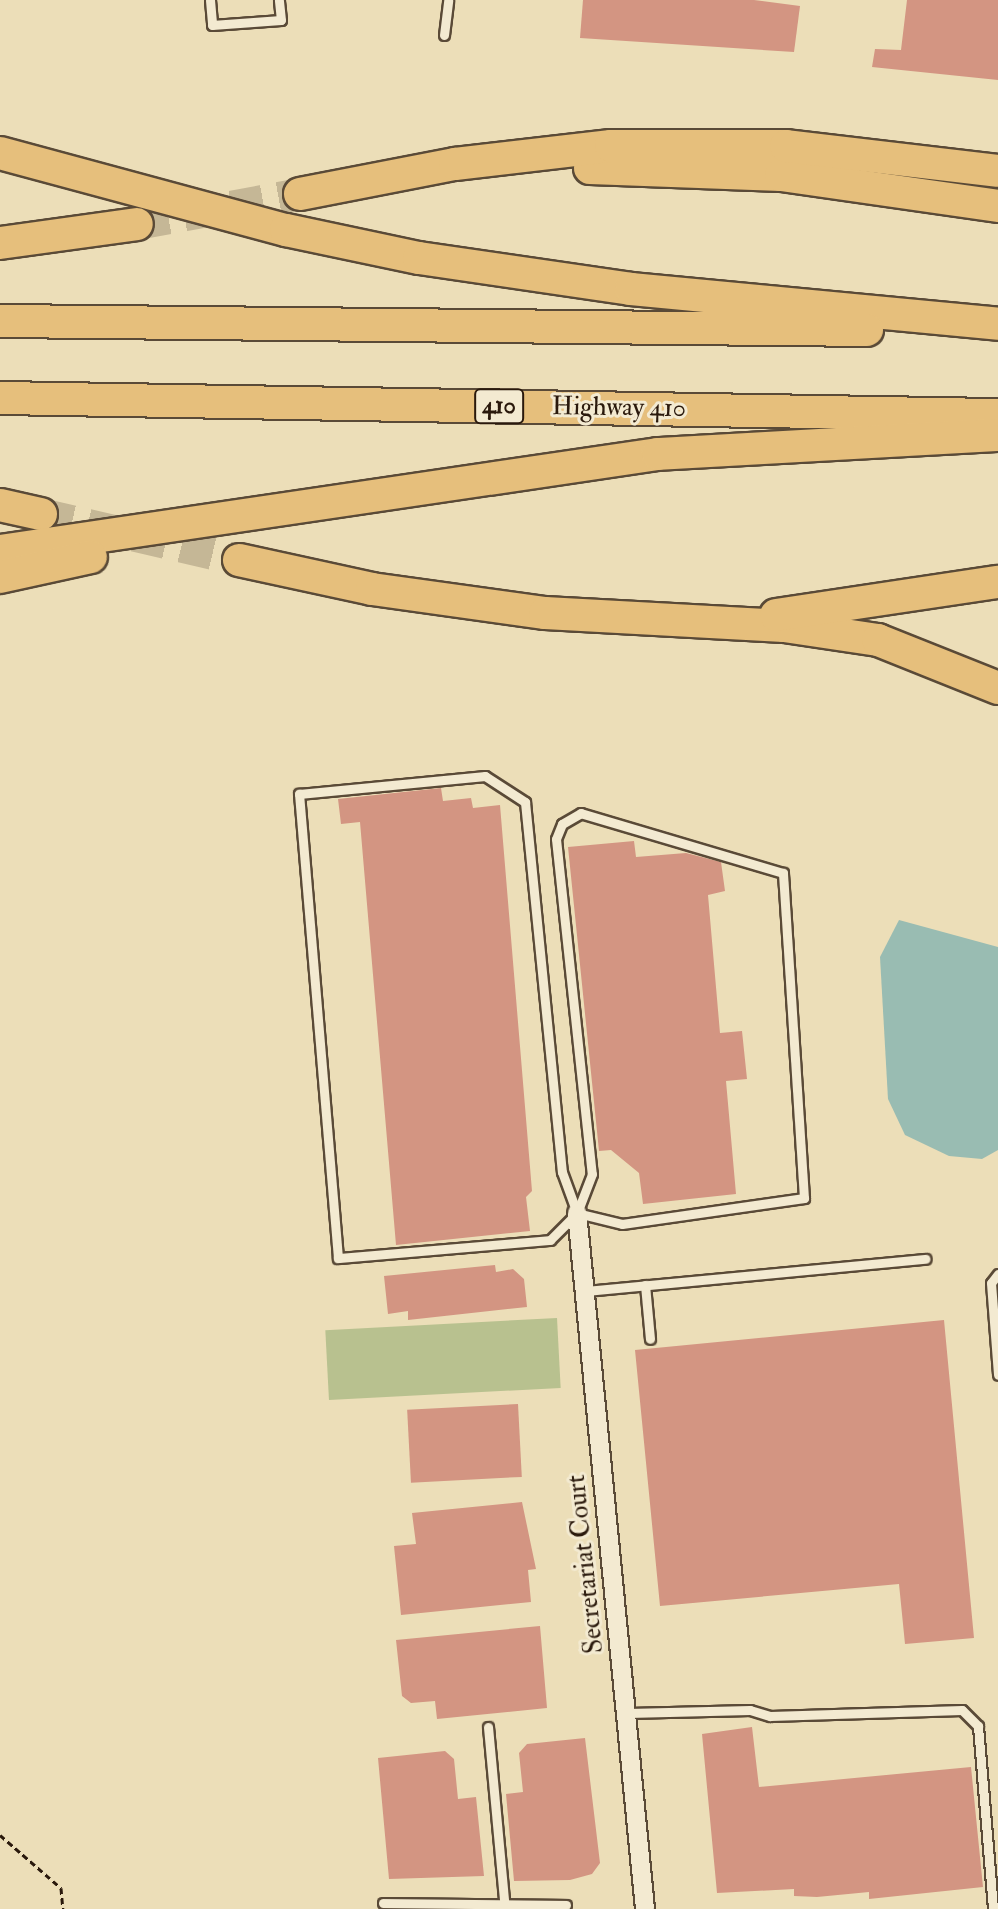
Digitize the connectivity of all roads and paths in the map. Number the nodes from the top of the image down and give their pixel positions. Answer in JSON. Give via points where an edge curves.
{"nodes":[{"id":1,"x":210,"y":0,"type":"edge"},
{"id":2,"x":279,"y":0,"type":"edge"},
{"id":3,"x":448,"y":0,"type":"edge"},
{"id":4,"x":444,"y":35,"type":"dead end"},
{"id":5,"x":1,"y":153,"type":"edge"},
{"id":6,"x":998,"y":171,"type":"edge"},
{"id":7,"x":403,"y":177,"type":"junction"},
{"id":8,"x":300,"y":194,"type":"tunnel mouth"},
{"id":9,"x":998,"y":206,"type":"edge"},
{"id":10,"x":137,"y":224,"type":"tunnel mouth"},
{"id":11,"x":0,"y":243,"type":"edge"},
{"id":12,"x":0,"y":321,"type":"edge"},
{"id":13,"x":998,"y":327,"type":"edge"},
{"id":14,"x":0,"y":398,"type":"edge"},
{"id":15,"x":998,"y":415,"type":"edge"},
{"id":16,"x":998,"y":435,"type":"edge"},
{"id":17,"x":0,"y":505,"type":"edge"},
{"id":18,"x":41,"y":514,"type":"tunnel mouth"},
{"id":19,"x":218,"y":523,"type":"junction"},
{"id":20,"x":0,"y":551,"type":"edge"},
{"id":21,"x":239,"y":560,"type":"tunnel mouth"},
{"id":22,"x":0,"y":577,"type":"edge"},
{"id":23,"x":998,"y":582,"type":"edge"},
{"id":24,"x":722,"y":622,"type":"junction"},
{"id":25,"x":998,"y":688,"type":"edge"},
{"id":26,"x":577,"y":1213,"type":"junction"},
{"id":27,"x":926,"y":1259,"type":"dead end"},
{"id":28,"x":998,"y":1274,"type":"edge"},
{"id":29,"x":645,"y":1285,"type":"junction"},
{"id":30,"x":585,"y":1291,"type":"junction"},
{"id":31,"x":650,"y":1339,"type":"dead end"},
{"id":32,"x":998,"y":1375,"type":"edge"},
{"id":33,"x":628,"y":1713,"type":"junction"},
{"id":34,"x":488,"y":1727,"type":"dead end"},
{"id":35,"x":0,"y":1835,"type":"edge"},
{"id":36,"x":383,"y":1903,"type":"dead end"},
{"id":37,"x":566,"y":1905,"type":"dead end"},
{"id":38,"x":505,"y":1907,"type":"edge"},
{"id":39,"x":63,"y":1909,"type":"edge"},
{"id":40,"x":645,"y":1909,"type":"edge"},
{"id":41,"x":993,"y":1909,"type":"edge"}],
"edges":[{"from":1,"to":2,"type":"lane","via":[[212,25],[281,20]]},
{"from":3,"to":4,"type":"lane"},
{"from":5,"to":13,"type":"highway","via":[[286,230],[419,258],[631,289]]},
{"from":6,"to":7,"type":"highway","via":[[884,155],[683,144],[564,149]]},
{"from":7,"to":8,"type":"highway"},
{"from":7,"to":9,"type":"highway","via":[[676,167],[781,175]]},
{"from":10,"to":11,"type":"highway"},
{"from":12,"to":13,"type":"highway","via":[[676,331]]},
{"from":14,"to":15,"type":"highway","name":"Highway 410","number":"410"},
{"from":16,"to":19,"type":"highway","via":[[658,454]]},
{"from":17,"to":18,"type":"highway"},
{"from":19,"to":20,"type":"highway"},
{"from":19,"to":22,"type":"highway"},
{"from":21,"to":24,"type":"highway","via":[[372,589],[545,613]]},
{"from":23,"to":24,"type":"highway"},
{"from":24,"to":25,"type":"highway","via":[[878,640]]},
{"from":26,"to":26,"type":"lane","via":[[592,1174],[556,839],[562,824],[581,813],[783,873],[804,1198],[622,1224]]},
{"from":26,"to":26,"type":"lane","via":[[550,1240],[338,1258],[299,794],[485,776],[525,802],[562,1172]]},
{"from":26,"to":30,"type":"street","name":"Secretariat Court"},
{"from":27,"to":29,"type":"lane"},
{"from":28,"to":32,"type":"lane","via":[[991,1283]]},
{"from":29,"to":30,"type":"lane"},
{"from":29,"to":31,"type":"lane"},
{"from":30,"to":33,"type":"street","name":"Secretariat Court"},
{"from":33,"to":40,"type":"street","name":"Secretariat Court"},
{"from":33,"to":41,"type":"lane","via":[[750,1710],[770,1716],[962,1710],[978,1726]]},
{"from":34,"to":38,"type":"lane"},
{"from":35,"to":39,"type":"path","via":[[61,1888]]},
{"from":36,"to":38,"type":"lane"},
{"from":37,"to":38,"type":"lane"}]}
